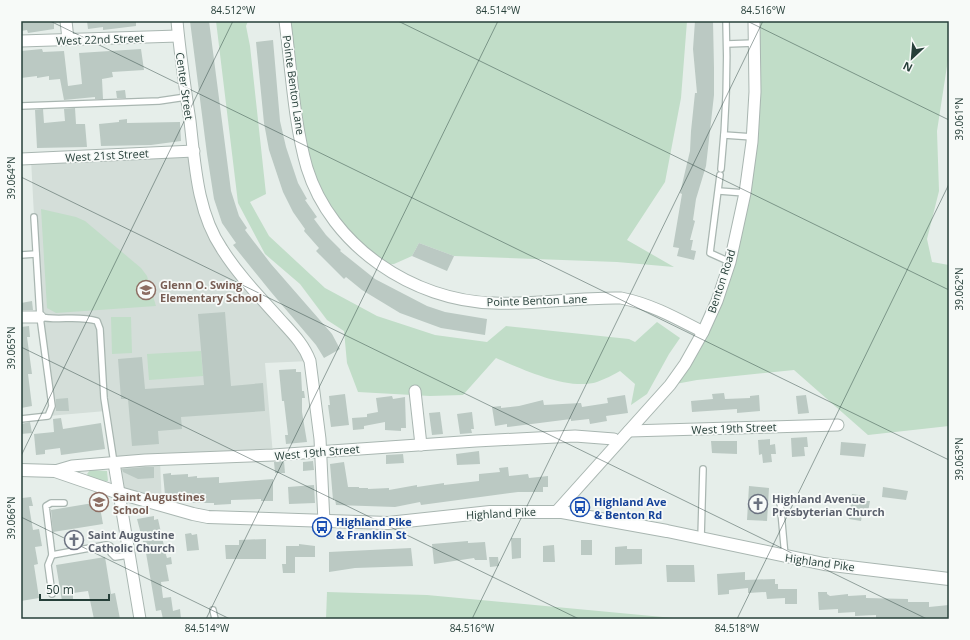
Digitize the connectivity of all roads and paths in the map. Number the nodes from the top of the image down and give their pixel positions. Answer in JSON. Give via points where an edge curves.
{"nodes":[{"id":1,"x":66,"y":21,"type":"edge"},
{"id":2,"x":177,"y":21,"type":"edge"},
{"id":3,"x":285,"y":21,"type":"edge"},
{"id":4,"x":726,"y":21,"type":"edge"},
{"id":5,"x":754,"y":21,"type":"edge"},
{"id":6,"x":178,"y":36,"type":"junction"},
{"id":7,"x":68,"y":39,"type":"junction"},
{"id":8,"x":21,"y":41,"type":"edge"},
{"id":9,"x":755,"y":43,"type":"junction"},
{"id":10,"x":727,"y":44,"type":"junction"},
{"id":11,"x":186,"y":97,"type":"junction"},
{"id":12,"x":21,"y":106,"type":"edge"},
{"id":13,"x":724,"y":135,"type":"junction"},
{"id":14,"x":753,"y":137,"type":"junction"},
{"id":15,"x":194,"y":151,"type":"junction"},
{"id":16,"x":21,"y":159,"type":"edge"},
{"id":17,"x":719,"y":191,"type":"junction"},
{"id":18,"x":745,"y":193,"type":"junction"},
{"id":19,"x":34,"y":217,"type":"dead end"},
{"id":20,"x":36,"y":254,"type":"junction"},
{"id":21,"x":21,"y":255,"type":"edge"},
{"id":22,"x":730,"y":262,"type":"junction"},
{"id":23,"x":21,"y":317,"type":"edge"},
{"id":24,"x":40,"y":317,"type":"junction"},
{"id":25,"x":703,"y":332,"type":"junction"},
{"id":26,"x":415,"y":391,"type":"dead end"},
{"id":27,"x":21,"y":419,"type":"edge"},
{"id":28,"x":838,"y":425,"type":"dead end"},
{"id":29,"x":629,"y":431,"type":"junction"},
{"id":30,"x":614,"y":439,"type":"dead end"},
{"id":31,"x":421,"y":445,"type":"junction"},
{"id":32,"x":321,"y":452,"type":"junction"},
{"id":33,"x":114,"y":463,"type":"junction"},
{"id":34,"x":703,"y":469,"type":"dead end"},
{"id":35,"x":21,"y":470,"type":"edge"},
{"id":36,"x":55,"y":471,"type":"junction"},
{"id":37,"x":119,"y":493,"type":"junction"},
{"id":38,"x":780,"y":501,"type":"dead end"},
{"id":39,"x":64,"y":503,"type":"dead end"},
{"id":40,"x":556,"y":512,"type":"junction"},
{"id":41,"x":324,"y":522,"type":"junction"},
{"id":42,"x":701,"y":538,"type":"junction"},
{"id":43,"x":52,"y":555,"type":"junction"},
{"id":44,"x":129,"y":555,"type":"junction"},
{"id":45,"x":785,"y":557,"type":"junction"},
{"id":46,"x":949,"y":578,"type":"edge"},
{"id":47,"x":52,"y":594,"type":"dead end"},
{"id":48,"x":213,"y":610,"type":"dead end"},
{"id":49,"x":140,"y":619,"type":"edge"},
{"id":50,"x":215,"y":619,"type":"edge"}],
"edges":[{"from":1,"to":7,"type":"street"},
{"from":2,"to":6,"type":"street","name":"Center Street"},
{"from":3,"to":25,"type":"street","name":"Pointe Benton Lane","via":[[300,136],[307,168],[327,211],[362,250],[381,265],[420,287],[446,297],[494,303],[621,298],[661,310]]},
{"from":4,"to":10,"type":"lane"},
{"from":5,"to":9,"type":"street","name":"Benton Road"},
{"from":6,"to":7,"type":"street","name":"West 22nd Street"},
{"from":6,"to":11,"type":"street","name":"Center Street"},
{"from":7,"to":8,"type":"street","name":"West 22nd Street"},
{"from":9,"to":10,"type":"lane"},
{"from":9,"to":14,"type":"street","name":"Benton Road"},
{"from":10,"to":13,"type":"lane"},
{"from":11,"to":12,"type":"lane","via":[[159,101]]},
{"from":11,"to":15,"type":"street","name":"Center Street"},
{"from":13,"to":14,"type":"lane"},
{"from":13,"to":17,"type":"lane"},
{"from":14,"to":18,"type":"street","name":"Benton Road"},
{"from":15,"to":16,"type":"street","name":"West 21st Street"},
{"from":15,"to":32,"type":"street","name":"Center Street","via":[[203,211],[213,236],[233,264],[306,351],[312,369]]},
{"from":17,"to":18,"type":"lane"},
{"from":17,"to":22,"type":"lane","via":[[710,253]]},
{"from":18,"to":22,"type":"street","name":"Benton Road"},
{"from":19,"to":20,"type":"lane"},
{"from":20,"to":21,"type":"lane"},
{"from":20,"to":24,"type":"lane"},
{"from":22,"to":25,"type":"street","name":"Benton Road"},
{"from":23,"to":24,"type":"street"},
{"from":24,"to":27,"type":"lane","via":[[52,406],[48,416]]},
{"from":24,"to":33,"type":"lane","via":[[78,317],[97,321],[100,329],[104,398]]},
{"from":25,"to":29,"type":"street","name":"Benton Road","via":[[670,385]]},
{"from":26,"to":31,"type":"street"},
{"from":28,"to":29,"type":"street","name":"West 19th Street","via":[[664,432]]},
{"from":29,"to":40,"type":"street","name":"Benton Road"},
{"from":30,"to":31,"type":"street","name":"West 19th Street","via":[[575,436]]},
{"from":31,"to":32,"type":"street","name":"West 19th Street"},
{"from":32,"to":33,"type":"street","name":"West 19th Street"},
{"from":32,"to":41,"type":"street","name":"Center Street"},
{"from":33,"to":36,"type":"street","name":"West 19th Street","via":[[72,466]]},
{"from":33,"to":37,"type":"street"},
{"from":34,"to":42,"type":"lane"},
{"from":35,"to":36,"type":"street","name":"West 19th Street"},
{"from":36,"to":37,"type":"street","name":"Highland Pike"},
{"from":37,"to":41,"type":"street","name":"Highland Pike","via":[[208,517]]},
{"from":37,"to":44,"type":"street"},
{"from":38,"to":45,"type":"lane"},
{"from":39,"to":43,"type":"lane","via":[[51,503],[46,506]]},
{"from":40,"to":41,"type":"street","name":"Highland Pike","via":[[490,512],[388,524]]},
{"from":40,"to":42,"type":"street","name":"Highland Pike"},
{"from":42,"to":45,"type":"street","name":"Highland Pike"},
{"from":43,"to":44,"type":"lane","via":[[106,545],[110,546],[114,557]]},
{"from":43,"to":47,"type":"lane","via":[[48,565]]},
{"from":44,"to":49,"type":"street"},
{"from":45,"to":46,"type":"street","name":"Highland Pike"},
{"from":48,"to":50,"type":"lane"}]}
